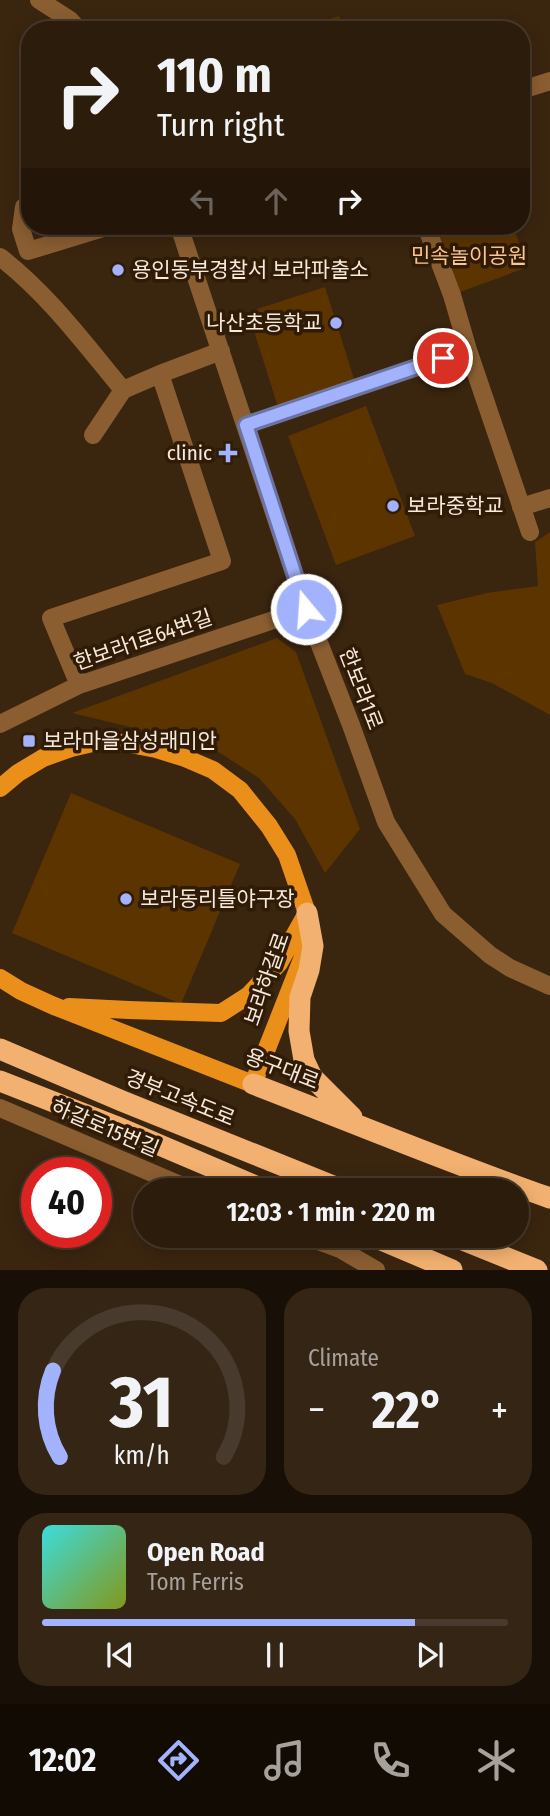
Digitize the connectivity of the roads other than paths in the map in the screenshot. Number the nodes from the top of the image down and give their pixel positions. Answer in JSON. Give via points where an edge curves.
{"nodes":[{"id":1,"x":39,"y":0,"type":"edge"},
{"id":2,"x":71,"y":21,"type":"edge"},
{"id":3,"x":550,"y":81,"type":"edge"},
{"id":4,"x":530,"y":87,"type":"edge"},
{"id":5,"x":23,"y":235,"type":"edge"},
{"id":6,"x":80,"y":235,"type":"edge"},
{"id":7,"x":182,"y":235,"type":"edge"},
{"id":8,"x":429,"y":235,"type":"edge"},
{"id":9,"x":0,"y":257,"type":"edge"},
{"id":10,"x":468,"y":350,"type":"junction"},
{"id":11,"x":221,"y":351,"type":"junction"},
{"id":12,"x":160,"y":374,"type":"junction"},
{"id":13,"x":123,"y":390,"type":"junction"},
{"id":14,"x":246,"y":425,"type":"junction"},
{"id":15,"x":93,"y":435,"type":"dead end"},
{"id":16,"x":550,"y":498,"type":"edge"},
{"id":17,"x":521,"y":508,"type":"junction"},
{"id":18,"x":530,"y":532,"type":"dead end"},
{"id":19,"x":306,"y":609,"type":"junction"},
{"id":20,"x":79,"y":685,"type":"junction"},
{"id":21,"x":0,"y":724,"type":"edge"},
{"id":22,"x":0,"y":788,"type":"edge"},
{"id":23,"x":307,"y":913,"type":"junction"},
{"id":24,"x":0,"y":978,"type":"edge"},
{"id":25,"x":550,"y":986,"type":"edge"},
{"id":26,"x":54,"y":1006,"type":"junction"},
{"id":27,"x":0,"y":1049,"type":"edge"},
{"id":28,"x":0,"y":1081,"type":"edge"},
{"id":29,"x":253,"y":1084,"type":"junction"},
{"id":30,"x":0,"y":1108,"type":"edge"},
{"id":31,"x":358,"y":1124,"type":"junction"},
{"id":32,"x":487,"y":1176,"type":"junction"},
{"id":33,"x":164,"y":1178,"type":"edge"},
{"id":34,"x":237,"y":1178,"type":"edge"},
{"id":35,"x":313,"y":1178,"type":"edge"},
{"id":36,"x":491,"y":1178,"type":"edge"},
{"id":37,"x":550,"y":1192,"type":"edge"},
{"id":38,"x":550,"y":1198,"type":"edge"},
{"id":39,"x":529,"y":1199,"type":"edge"},
{"id":40,"x":550,"y":1211,"type":"edge"},
{"id":41,"x":337,"y":1248,"type":"edge"},
{"id":42,"x":400,"y":1248,"type":"edge"},
{"id":43,"x":483,"y":1248,"type":"edge"},
{"id":44,"x":376,"y":1270,"type":"edge"},
{"id":45,"x":452,"y":1270,"type":"edge"},
{"id":46,"x":537,"y":1270,"type":"edge"}],
"edges":[{"from":1,"to":2,"type":"street"},
{"from":3,"to":4,"type":"street"},
{"from":5,"to":6,"type":"street","via":[[27,251]]},
{"from":7,"to":11,"type":"street","name":"한보라1로"},
{"from":8,"to":10,"type":"street"},
{"from":9,"to":13,"type":"street","via":[[59,312]]},
{"from":10,"to":14,"type":"street"},
{"from":10,"to":17,"type":"street"},
{"from":11,"to":12,"type":"street"},
{"from":11,"to":14,"type":"street","name":"한보라1로"},
{"from":12,"to":13,"type":"street"},
{"from":12,"to":20,"type":"street","via":[[222,561],[51,618]]},
{"from":13,"to":15,"type":"street"},
{"from":14,"to":19,"type":"street","name":"한보라1로"},
{"from":16,"to":17,"type":"street"},
{"from":17,"to":18,"type":"street"},
{"from":19,"to":20,"type":"street","name":"한보라1로64번길"},
{"from":19,"to":25,"type":"street","name":"한보라1로","via":[[386,822],[443,914],[490,955]]},
{"from":20,"to":21,"type":"street","name":"한보라1로64번길"},
{"from":22,"to":23,"type":"main road","name":"보라하갈로","via":[[43,758],[97,742],[125,743],[185,758],[213,770],[240,790],[262,817],[287,855]]},
{"from":23,"to":26,"type":"main road","via":[[279,963],[249,995],[221,1013]]},
{"from":23,"to":29,"type":"main road","name":"보라하갈로","via":[[308,944]]},
{"from":23,"to":31,"type":"highway","via":[[313,946],[300,998],[304,1060],[312,1077]]},
{"from":24,"to":26,"type":"main road","name":"용구대로"},
{"from":26,"to":29,"type":"main road","name":"용구대로"},
{"from":27,"to":35,"type":"highway","name":"경부고속도로"},
{"from":28,"to":34,"type":"highway"},
{"from":29,"to":31,"type":"highway","name":"용구대로"},
{"from":30,"to":33,"type":"street","name":"하갈로15번길"},
{"from":31,"to":32,"type":"highway","name":"용구대로"},
{"from":32,"to":36,"type":"highway"},
{"from":32,"to":37,"type":"highway"},
{"from":32,"to":38,"type":"highway","name":"용구대로"},
{"from":39,"to":40,"type":"highway"},
{"from":41,"to":44,"type":"street"},
{"from":42,"to":45,"type":"highway"},
{"from":43,"to":46,"type":"highway"}]}
